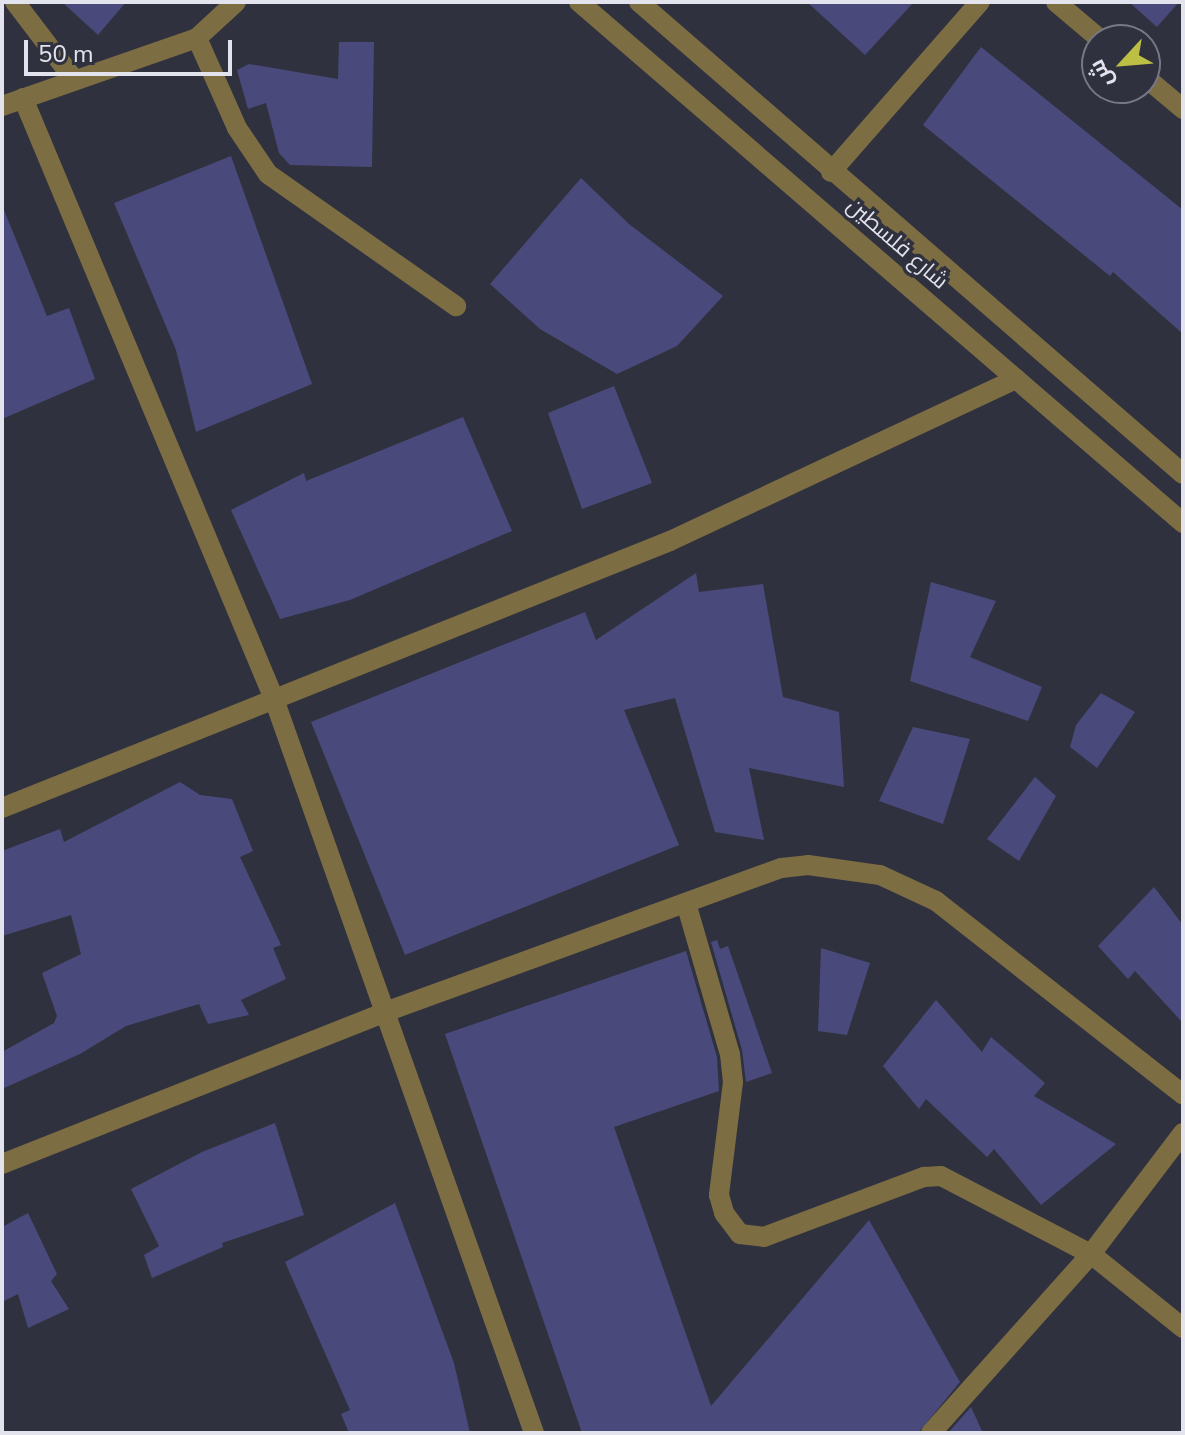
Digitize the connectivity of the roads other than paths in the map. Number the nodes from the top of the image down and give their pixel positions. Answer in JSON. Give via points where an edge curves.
{"nodes":[{"id":1,"x":15,"y":2,"type":"edge"},
{"id":2,"x":236,"y":2,"type":"edge"},
{"id":3,"x":579,"y":2,"type":"edge"},
{"id":4,"x":639,"y":2,"type":"edge"},
{"id":5,"x":980,"y":2,"type":"edge"},
{"id":6,"x":1056,"y":2,"type":"edge"},
{"id":7,"x":1082,"y":24,"type":"edge"},
{"id":8,"x":197,"y":38,"type":"junction"},
{"id":9,"x":73,"y":78,"type":"junction"},
{"id":10,"x":1161,"y":90,"type":"edge"},
{"id":11,"x":23,"y":98,"type":"junction"},
{"id":12,"x":2,"y":106,"type":"edge"},
{"id":13,"x":1183,"y":109,"type":"edge"},
{"id":14,"x":831,"y":172,"type":"junction"},
{"id":15,"x":456,"y":306,"type":"dead end"},
{"id":16,"x":1016,"y":379,"type":"junction"},
{"id":17,"x":1183,"y":474,"type":"edge"},
{"id":18,"x":1183,"y":523,"type":"edge"},
{"id":19,"x":274,"y":699,"type":"junction"},
{"id":20,"x":2,"y":808,"type":"edge"},
{"id":21,"x":686,"y":903,"type":"junction"},
{"id":22,"x":388,"y":1011,"type":"junction"},
{"id":23,"x":1183,"y":1095,"type":"edge"},
{"id":24,"x":1183,"y":1133,"type":"edge"},
{"id":25,"x":3,"y":1159,"type":"edge"},
{"id":26,"x":1091,"y":1254,"type":"junction"},
{"id":27,"x":1183,"y":1328,"type":"edge"},
{"id":28,"x":534,"y":1433,"type":"edge"},
{"id":29,"x":931,"y":1433,"type":"edge"}],
"edges":[{"from":1,"to":9,"type":"street"},
{"from":2,"to":8,"type":"street"},
{"from":3,"to":16,"type":"street","name":"شارع فلسطين"},
{"from":4,"to":14,"type":"street","name":"شارع فلسطين"},
{"from":5,"to":14,"type":"street"},
{"from":6,"to":7,"type":"street"},
{"from":8,"to":9,"type":"street"},
{"from":8,"to":15,"type":"street","via":[[237,128],[268,174]]},
{"from":9,"to":11,"type":"street"},
{"from":10,"to":13,"type":"street"},
{"from":11,"to":12,"type":"street"},
{"from":11,"to":19,"type":"street"},
{"from":14,"to":17,"type":"street","name":"شارع فلسطين"},
{"from":16,"to":18,"type":"street","name":"شارع فلسطين"},
{"from":16,"to":19,"type":"street","via":[[670,541]]},
{"from":19,"to":20,"type":"street"},
{"from":19,"to":22,"type":"street"},
{"from":21,"to":22,"type":"street"},
{"from":21,"to":23,"type":"street","via":[[781,868],[808,865],[842,866],[910,885]]},
{"from":21,"to":26,"type":"street","via":[[730,1054],[733,1082],[719,1195],[724,1213],[740,1234],[764,1237],[899,1185],[941,1176]]},
{"from":22,"to":25,"type":"street"},
{"from":22,"to":28,"type":"street"},
{"from":24,"to":26,"type":"street"},
{"from":26,"to":27,"type":"street"},
{"from":26,"to":29,"type":"street"}]}
